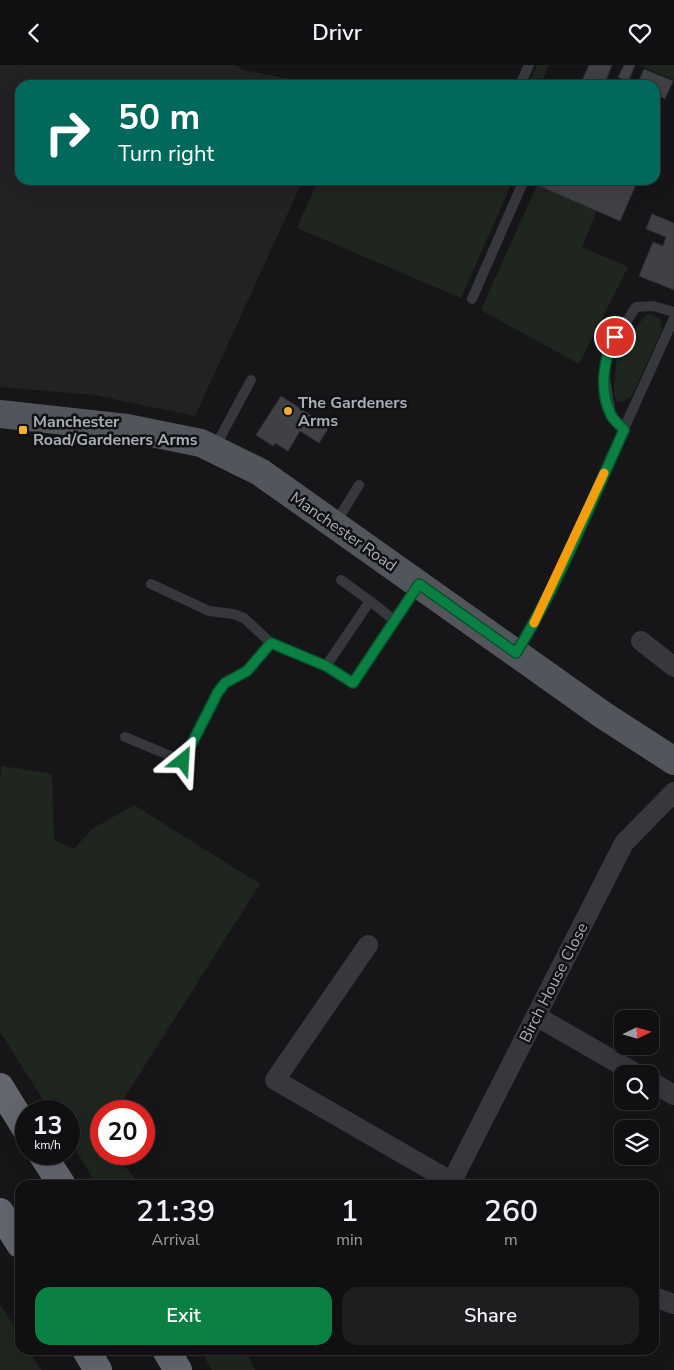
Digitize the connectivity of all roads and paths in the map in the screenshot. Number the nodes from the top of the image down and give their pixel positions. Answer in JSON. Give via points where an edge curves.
{"nodes":[{"id":1,"x":529,"y":65,"type":"edge"},
{"id":2,"x":522,"y":80,"type":"edge"},
{"id":3,"x":522,"y":185,"type":"edge"},
{"id":4,"x":472,"y":299,"type":"dead end"},
{"id":5,"x":674,"y":312,"type":"edge"},
{"id":6,"x":674,"y":318,"type":"edge"},
{"id":7,"x":252,"y":381,"type":"dead end"},
{"id":8,"x":0,"y":414,"type":"edge"},
{"id":9,"x":624,"y":430,"type":"junction"},
{"id":10,"x":214,"y":449,"type":"junction"},
{"id":11,"x":359,"y":485,"type":"dead end"},
{"id":12,"x":335,"y":525,"type":"junction"},
{"id":13,"x":341,"y":580,"type":"dead end"},
{"id":14,"x":151,"y":584,"type":"dead end"},
{"id":15,"x":419,"y":584,"type":"junction"},
{"id":16,"x":370,"y":601,"type":"junction"},
{"id":17,"x":394,"y":620,"type":"junction"},
{"id":18,"x":641,"y":641,"type":"dead end"},
{"id":19,"x":271,"y":643,"type":"junction"},
{"id":20,"x":516,"y":653,"type":"junction"},
{"id":21,"x":326,"y":666,"type":"junction"},
{"id":22,"x":674,"y":667,"type":"edge"},
{"id":23,"x":125,"y":737,"type":"dead end"},
{"id":24,"x":674,"y":761,"type":"edge"},
{"id":25,"x":674,"y":793,"type":"edge"},
{"id":26,"x":368,"y":945,"type":"dead end"},
{"id":27,"x":536,"y":1016,"type":"junction"},
{"id":28,"x":621,"y":1065,"type":"edge"},
{"id":29,"x":659,"y":1086,"type":"edge"},
{"id":30,"x":0,"y":1087,"type":"edge"},
{"id":31,"x":674,"y":1095,"type":"edge"},
{"id":32,"x":15,"y":1111,"type":"edge"},
{"id":33,"x":49,"y":1165,"type":"edge"},
{"id":34,"x":59,"y":1180,"type":"edge"},
{"id":35,"x":446,"y":1180,"type":"edge"},
{"id":36,"x":453,"y":1180,"type":"edge"},
{"id":37,"x":0,"y":1212,"type":"edge"},
{"id":38,"x":15,"y":1236,"type":"edge"},
{"id":39,"x":659,"y":1299,"type":"edge"},
{"id":40,"x":674,"y":1304,"type":"edge"},
{"id":41,"x":89,"y":1355,"type":"edge"},
{"id":42,"x":169,"y":1355,"type":"edge"},
{"id":43,"x":98,"y":1370,"type":"edge"},
{"id":44,"x":178,"y":1370,"type":"edge"}],
"edges":[{"from":1,"to":2,"type":"lane"},
{"from":3,"to":4,"type":"lane"},
{"from":5,"to":9,"type":"lane","via":[[653,306],[636,307],[610,347],[604,371],[606,397],[611,416]]},
{"from":6,"to":9,"type":"lane"},
{"from":7,"to":10,"type":"lane"},
{"from":8,"to":10,"type":"main road","name":"Manchester Road","via":[[127,428],[201,443]]},
{"from":9,"to":20,"type":"lane","via":[[557,577]]},
{"from":10,"to":12,"type":"main road","name":"Manchester Road","via":[[260,472]]},
{"from":11,"to":12,"type":"lane"},
{"from":12,"to":15,"type":"main road","name":"Manchester Road"},
{"from":13,"to":16,"type":"lane"},
{"from":14,"to":19,"type":"lane","via":[[200,607],[244,618]]},
{"from":15,"to":17,"type":"lane"},
{"from":15,"to":20,"type":"main road","name":"Manchester Road"},
{"from":16,"to":17,"type":"lane"},
{"from":16,"to":21,"type":"lane"},
{"from":17,"to":21,"type":"lane","via":[[353,683]]},
{"from":18,"to":22,"type":"street"},
{"from":19,"to":21,"type":"lane"},
{"from":19,"to":23,"type":"lane","via":[[247,671],[225,683],[218,692],[183,761]]},
{"from":20,"to":24,"type":"main road","name":"Manchester Road"},
{"from":25,"to":27,"type":"street","name":"Birch House Close","via":[[624,843]]},
{"from":26,"to":35,"type":"street","via":[[275,1080]]},
{"from":27,"to":28,"type":"street"},
{"from":27,"to":36,"type":"street","name":"Birch House Close"},
{"from":29,"to":31,"type":"street"},
{"from":30,"to":32,"type":"highway"},
{"from":33,"to":34,"type":"highway"},
{"from":37,"to":38,"type":"highway"},
{"from":39,"to":40,"type":"street"},
{"from":41,"to":43,"type":"highway"},
{"from":42,"to":44,"type":"highway"}]}
